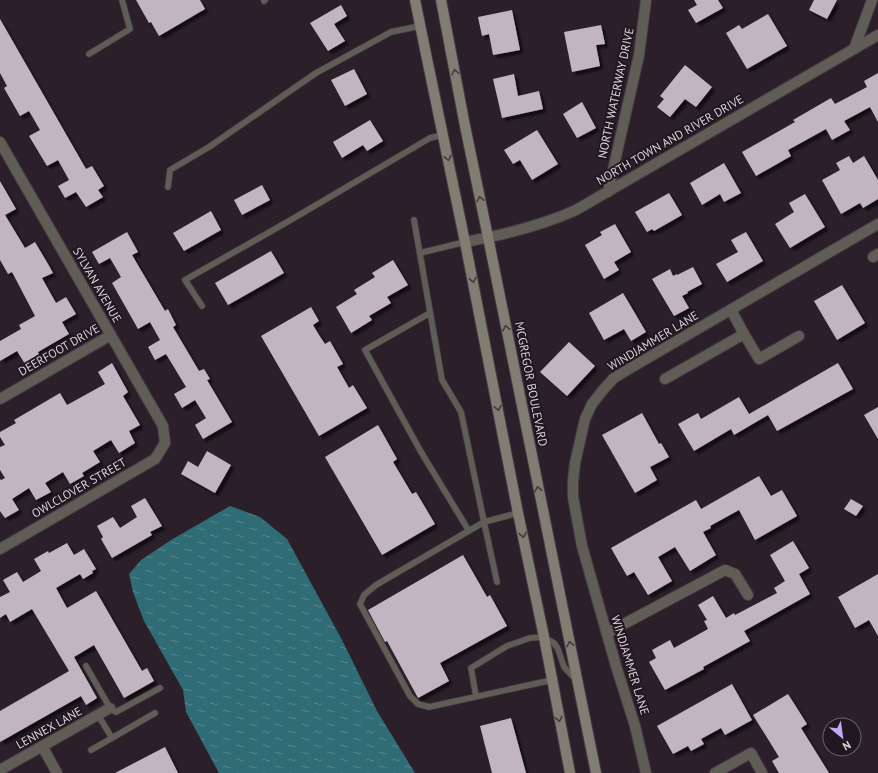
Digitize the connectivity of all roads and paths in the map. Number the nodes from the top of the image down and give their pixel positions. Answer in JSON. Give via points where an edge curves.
{"nodes":[{"id":1,"x":122,"y":0,"type":"edge"},
{"id":2,"x":415,"y":0,"type":"edge"},
{"id":3,"x":441,"y":0,"type":"edge"},
{"id":4,"x":646,"y":0,"type":"edge"},
{"id":5,"x":872,"y":0,"type":"edge"},
{"id":6,"x":420,"y":26,"type":"junction"},
{"id":7,"x":878,"y":35,"type":"edge"},
{"id":8,"x":854,"y":49,"type":"junction"},
{"id":9,"x":89,"y":54,"type":"dead end"},
{"id":10,"x":443,"y":135,"type":"junction"},
{"id":11,"x":0,"y":142,"type":"edge"},
{"id":12,"x":168,"y":187,"type":"dead end"},
{"id":13,"x":608,"y":192,"type":"junction"},
{"id":14,"x":414,"y":220,"type":"dead end"},
{"id":15,"x":878,"y":224,"type":"edge"},
{"id":16,"x":488,"y":238,"type":"junction"},
{"id":17,"x":465,"y":242,"type":"junction"},
{"id":18,"x":420,"y":253,"type":"junction"},
{"id":19,"x":202,"y":306,"type":"dead end"},
{"id":20,"x":731,"y":310,"type":"junction"},
{"id":21,"x":430,"y":313,"type":"junction"},
{"id":22,"x":744,"y":334,"type":"junction"},
{"id":23,"x":111,"y":335,"type":"junction"},
{"id":24,"x":799,"y":336,"type":"dead end"},
{"id":25,"x":665,"y":380,"type":"dead end"},
{"id":26,"x":0,"y":399,"type":"edge"},
{"id":27,"x":165,"y":444,"type":"joint"},
{"id":28,"x":518,"y":513,"type":"junction"},
{"id":29,"x":484,"y":522,"type":"junction"},
{"id":30,"x":469,"y":531,"type":"junction"},
{"id":31,"x":0,"y":549,"type":"edge"},
{"id":32,"x":497,"y":582,"type":"dead end"},
{"id":33,"x":748,"y":594,"type":"dead end"},
{"id":34,"x":607,"y":633,"type":"junction"},
{"id":35,"x":544,"y":637,"type":"junction"},
{"id":36,"x":86,"y":666,"type":"dead end"},
{"id":37,"x":552,"y":680,"type":"junction"},
{"id":38,"x":578,"y":682,"type":"junction"},
{"id":39,"x":160,"y":688,"type":"dead end"},
{"id":40,"x":476,"y":696,"type":"junction"},
{"id":41,"x":110,"y":708,"type":"junction"},
{"id":42,"x":155,"y":713,"type":"dead end"},
{"id":43,"x":98,"y":715,"type":"junction"},
{"id":44,"x":112,"y":738,"type":"junction"},
{"id":45,"x":42,"y":746,"type":"junction"},
{"id":46,"x":91,"y":750,"type":"dead end"},
{"id":47,"x":0,"y":770,"type":"edge"},
{"id":48,"x":57,"y":773,"type":"edge"},
{"id":49,"x":570,"y":773,"type":"edge"},
{"id":50,"x":596,"y":773,"type":"edge"},
{"id":51,"x":646,"y":773,"type":"edge"},
{"id":52,"x":715,"y":773,"type":"edge"},
{"id":53,"x":762,"y":773,"type":"edge"}],
"edges":[{"from":1,"to":9,"type":"lane","via":[[130,30]]},
{"from":2,"to":6,"type":"main road"},
{"from":16,"to":3,"type":"main road","name":"MCGREGOR BOULEVARD","one_way":true},
{"from":4,"to":13,"type":"street","name":"NORTH WATERWAY DRIVE","via":[[639,55]]},
{"from":5,"to":8,"type":"street"},
{"from":6,"to":10,"type":"main road"},
{"from":6,"to":12,"type":"lane","via":[[391,32],[316,73],[209,147],[170,170]]},
{"from":7,"to":8,"type":"street","name":"NORTH TOWN AND RIVER DRIVE"},
{"from":8,"to":13,"type":"street","name":"NORTH TOWN AND RIVER DRIVE"},
{"from":10,"to":17,"type":"main road","one_way":true},
{"from":10,"to":19,"type":"lane","via":[[430,138],[185,280]]},
{"from":11,"to":23,"type":"street","name":"SYLVAN AVENUE"},
{"from":13,"to":16,"type":"street","name":"NORTH TOWN AND RIVER DRIVE","via":[[560,217]]},
{"from":14,"to":18,"type":"lane"},
{"from":15,"to":20,"type":"street","name":"WINDJAMMER LANE"},
{"from":16,"to":17,"type":"street","name":"NORTH TOWN AND RIVER DRIVE"},
{"from":38,"to":16,"type":"main road","name":"MCGREGOR BOULEVARD","one_way":true},
{"from":17,"to":18,"type":"lane"},
{"from":17,"to":28,"type":"main road","one_way":true},
{"from":18,"to":21,"type":"lane"},
{"from":20,"to":22,"type":"street"},
{"from":20,"to":34,"type":"street","name":"WINDJAMMER LANE","via":[[614,378],[592,404],[585,419],[575,463],[573,497],[582,546]]},
{"from":21,"to":29,"type":"lane","via":[[442,380],[461,412]]},
{"from":21,"to":30,"type":"lane","via":[[365,350],[421,452]]},
{"from":22,"to":24,"type":"street","via":[[759,359]]},
{"from":22,"to":25,"type":"street"},
{"from":23,"to":26,"type":"street","name":"DEERFOOT DRIVE"},
{"from":23,"to":27,"type":"street","name":"SYLVAN AVENUE","via":[[163,426]]},
{"from":27,"to":31,"type":"street","name":"OWLCLOVER STREET","via":[[155,459]]},
{"from":28,"to":29,"type":"lane"},
{"from":28,"to":35,"type":"main road","one_way":true},
{"from":29,"to":30,"type":"lane"},
{"from":29,"to":32,"type":"lane"},
{"from":30,"to":40,"type":"lane","via":[[376,585],[364,595],[360,604],[410,696],[418,704],[429,706]]},
{"from":33,"to":34,"type":"street","via":[[735,574],[725,570]]},
{"from":34,"to":51,"type":"street","name":"WINDJAMMER LANE","via":[[635,726]]},
{"from":35,"to":37,"type":"main road"},
{"from":35,"to":38,"type":"lane","via":[[554,643],[564,667]]},
{"from":35,"to":40,"type":"lane","via":[[530,638],[507,646],[471,668]]},
{"from":36,"to":41,"type":"lane"},
{"from":37,"to":40,"type":"lane"},
{"from":37,"to":49,"type":"main road","one_way":true},
{"from":38,"to":50,"type":"main road","name":"MCGREGOR BOULEVARD"},
{"from":39,"to":41,"type":"lane","via":[[116,712]]},
{"from":41,"to":43,"type":"street","name":"LENNEX LANE"},
{"from":42,"to":44,"type":"lane"},
{"from":43,"to":44,"type":"lane"},
{"from":43,"to":45,"type":"street","name":"LENNEX LANE"},
{"from":44,"to":46,"type":"lane"},
{"from":45,"to":47,"type":"street","name":"LENNEX LANE"},
{"from":45,"to":48,"type":"street"},
{"from":52,"to":53,"type":"street","via":[[751,753]]}]}
